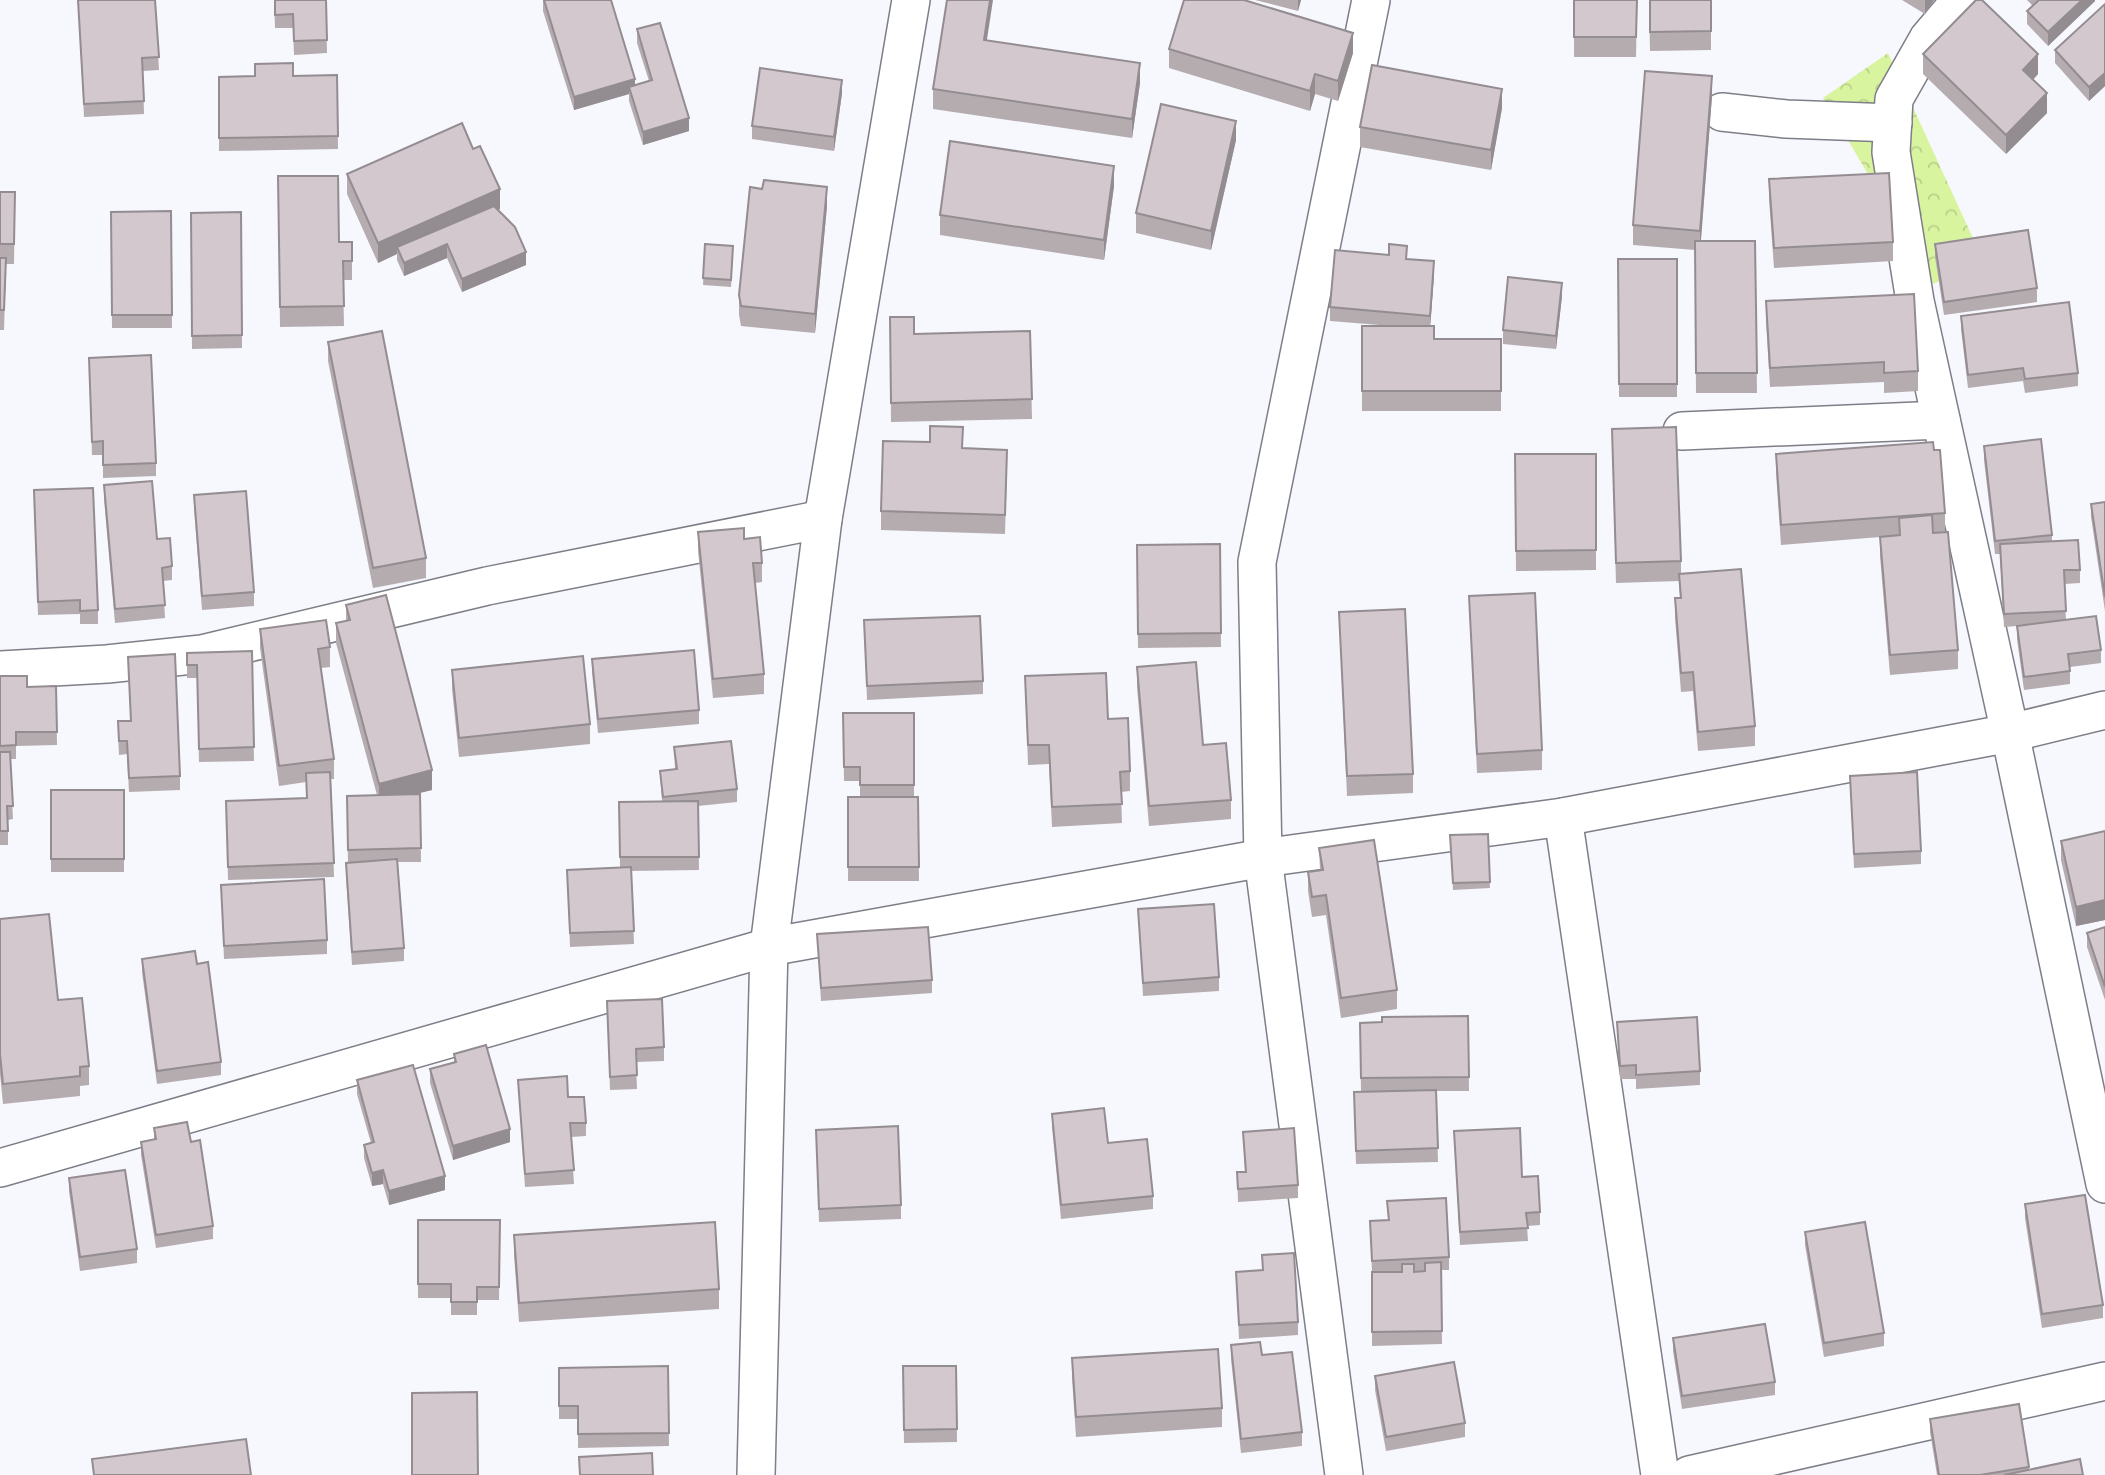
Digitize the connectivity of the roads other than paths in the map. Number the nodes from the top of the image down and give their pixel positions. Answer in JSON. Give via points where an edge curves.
{"nodes":[{"id":1,"x":911,"y":0,"type":"edge"},
{"id":2,"x":1371,"y":0,"type":"edge"},
{"id":3,"x":1961,"y":0,"type":"edge"},
{"id":4,"x":1722,"y":112,"type":"dead end"},
{"id":5,"x":1893,"y":123,"type":"junction"},
{"id":6,"x":1941,"y":420,"type":"junction"},
{"id":7,"x":1682,"y":431,"type":"dead end"},
{"id":8,"x":823,"y":519,"type":"junction"},
{"id":9,"x":0,"y":670,"type":"edge"},
{"id":10,"x":2105,"y":710,"type":"edge"},
{"id":11,"x":2010,"y":733,"type":"junction"},
{"id":12,"x":1563,"y":817,"type":"junction"},
{"id":13,"x":1263,"y":858,"type":"junction"},
{"id":14,"x":769,"y":947,"type":"junction"},
{"id":15,"x":0,"y":1168,"type":"edge"},
{"id":16,"x":2105,"y":1184,"type":"edge"},
{"id":17,"x":2105,"y":1381,"type":"edge"},
{"id":18,"x":756,"y":1475,"type":"edge"},
{"id":19,"x":1344,"y":1475,"type":"edge"},
{"id":20,"x":1660,"y":1475,"type":"edge"},
{"id":21,"x":1689,"y":1475,"type":"edge"}],
"edges":[{"from":1,"to":8,"type":"street"},
{"from":2,"to":13,"type":"street","via":[[1258,562]]},
{"from":3,"to":5,"type":"street","via":[[1928,39],[1894,99]]},
{"from":4,"to":5,"type":"street"},
{"from":5,"to":6,"type":"street","via":[[1891,152],[1904,233]]},
{"from":6,"to":7,"type":"street"},
{"from":6,"to":11,"type":"street"},
{"from":8,"to":9,"type":"street","via":[[487,586],[202,654]]},
{"from":8,"to":14,"type":"street"},
{"from":10,"to":11,"type":"street"},
{"from":11,"to":12,"type":"street"},
{"from":11,"to":16,"type":"street"},
{"from":12,"to":13,"type":"street"},
{"from":12,"to":20,"type":"street"},
{"from":13,"to":14,"type":"street"},
{"from":13,"to":19,"type":"street"},
{"from":14,"to":15,"type":"street"},
{"from":14,"to":18,"type":"street"},
{"from":17,"to":21,"type":"street"}]}
